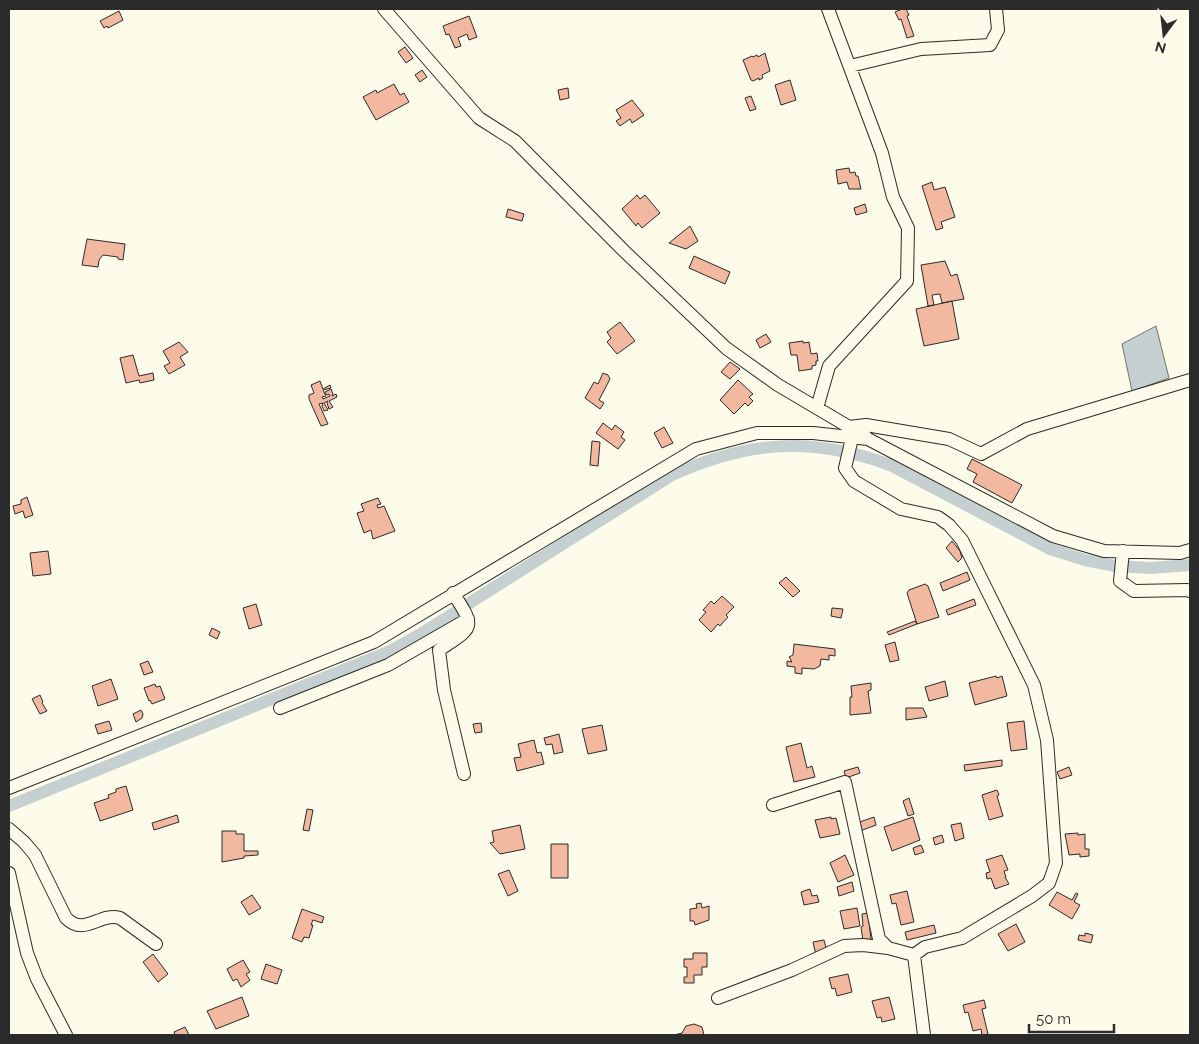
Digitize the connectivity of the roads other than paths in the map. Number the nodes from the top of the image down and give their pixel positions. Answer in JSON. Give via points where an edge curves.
{"nodes":[{"id":1,"x":384,"y":9,"type":"edge"},
{"id":2,"x":828,"y":9,"type":"edge"},
{"id":3,"x":996,"y":9,"type":"edge"},
{"id":4,"x":850,"y":66,"type":"junction"},
{"id":5,"x":1190,"y":380,"type":"edge"},
{"id":6,"x":817,"y":408,"type":"junction"},
{"id":7,"x":851,"y":433,"type":"junction"},
{"id":8,"x":1190,"y":550,"type":"edge"},
{"id":9,"x":1122,"y":551,"type":"junction"},
{"id":10,"x":1190,"y":591,"type":"edge"},
{"id":11,"x":454,"y":594,"type":"junction"},
{"id":12,"x":468,"y":617,"type":"junction"},
{"id":13,"x":280,"y":708,"type":"dead end"},
{"id":14,"x":464,"y":774,"type":"dead end"},
{"id":15,"x":9,"y":788,"type":"edge"},
{"id":16,"x":773,"y":805,"type":"dead end"},
{"id":17,"x":9,"y":829,"type":"edge"},
{"id":18,"x":9,"y":873,"type":"edge"},
{"id":19,"x":156,"y":944,"type":"dead end"},
{"id":20,"x":888,"y":948,"type":"junction"},
{"id":21,"x":914,"y":955,"type":"junction"},
{"id":22,"x":718,"y":998,"type":"dead end"},
{"id":23,"x":66,"y":1035,"type":"edge"},
{"id":24,"x":924,"y":1035,"type":"edge"}],
"edges":[{"from":1,"to":6,"type":"street","via":[[479,118],[515,141],[726,348]]},
{"from":2,"to":4,"type":"street"},
{"from":3,"to":4,"type":"street","via":[[998,30],[990,45],[921,49]]},
{"from":4,"to":6,"type":"street","via":[[882,154],[893,197],[908,228],[908,280],[829,366]]},
{"from":5,"to":7,"type":"street","via":[[1027,429],[980,454],[948,439],[866,425]]},
{"from":6,"to":7,"type":"street"},
{"from":7,"to":9,"type":"street","via":[[868,438],[1053,536],[1104,551]]},
{"from":7,"to":11,"type":"street","via":[[757,433],[696,449]]},
{"from":7,"to":21,"type":"street","via":[[845,468],[854,481],[901,509],[938,517],[962,540],[1034,685],[1047,740],[1056,863],[1049,883],[962,938],[925,948]]},
{"from":8,"to":9,"type":"street","via":[[1180,553]]},
{"from":9,"to":10,"type":"street","via":[[1120,581],[1134,591]]},
{"from":11,"to":12,"type":"street"},
{"from":11,"to":15,"type":"street","via":[[374,642]]},
{"from":12,"to":13,"type":"street","via":[[388,666]]},
{"from":12,"to":14,"type":"street","via":[[467,630],[439,650],[444,690]]},
{"from":16,"to":20,"type":"street","via":[[845,782],[879,939]]},
{"from":17,"to":19,"type":"street","via":[[35,855],[71,923],[85,926],[114,916]]},
{"from":18,"to":23,"type":"street","via":[[27,953]]},
{"from":20,"to":21,"type":"street"},
{"from":20,"to":22,"type":"street","via":[[844,946]]},
{"from":21,"to":24,"type":"street"}]}
